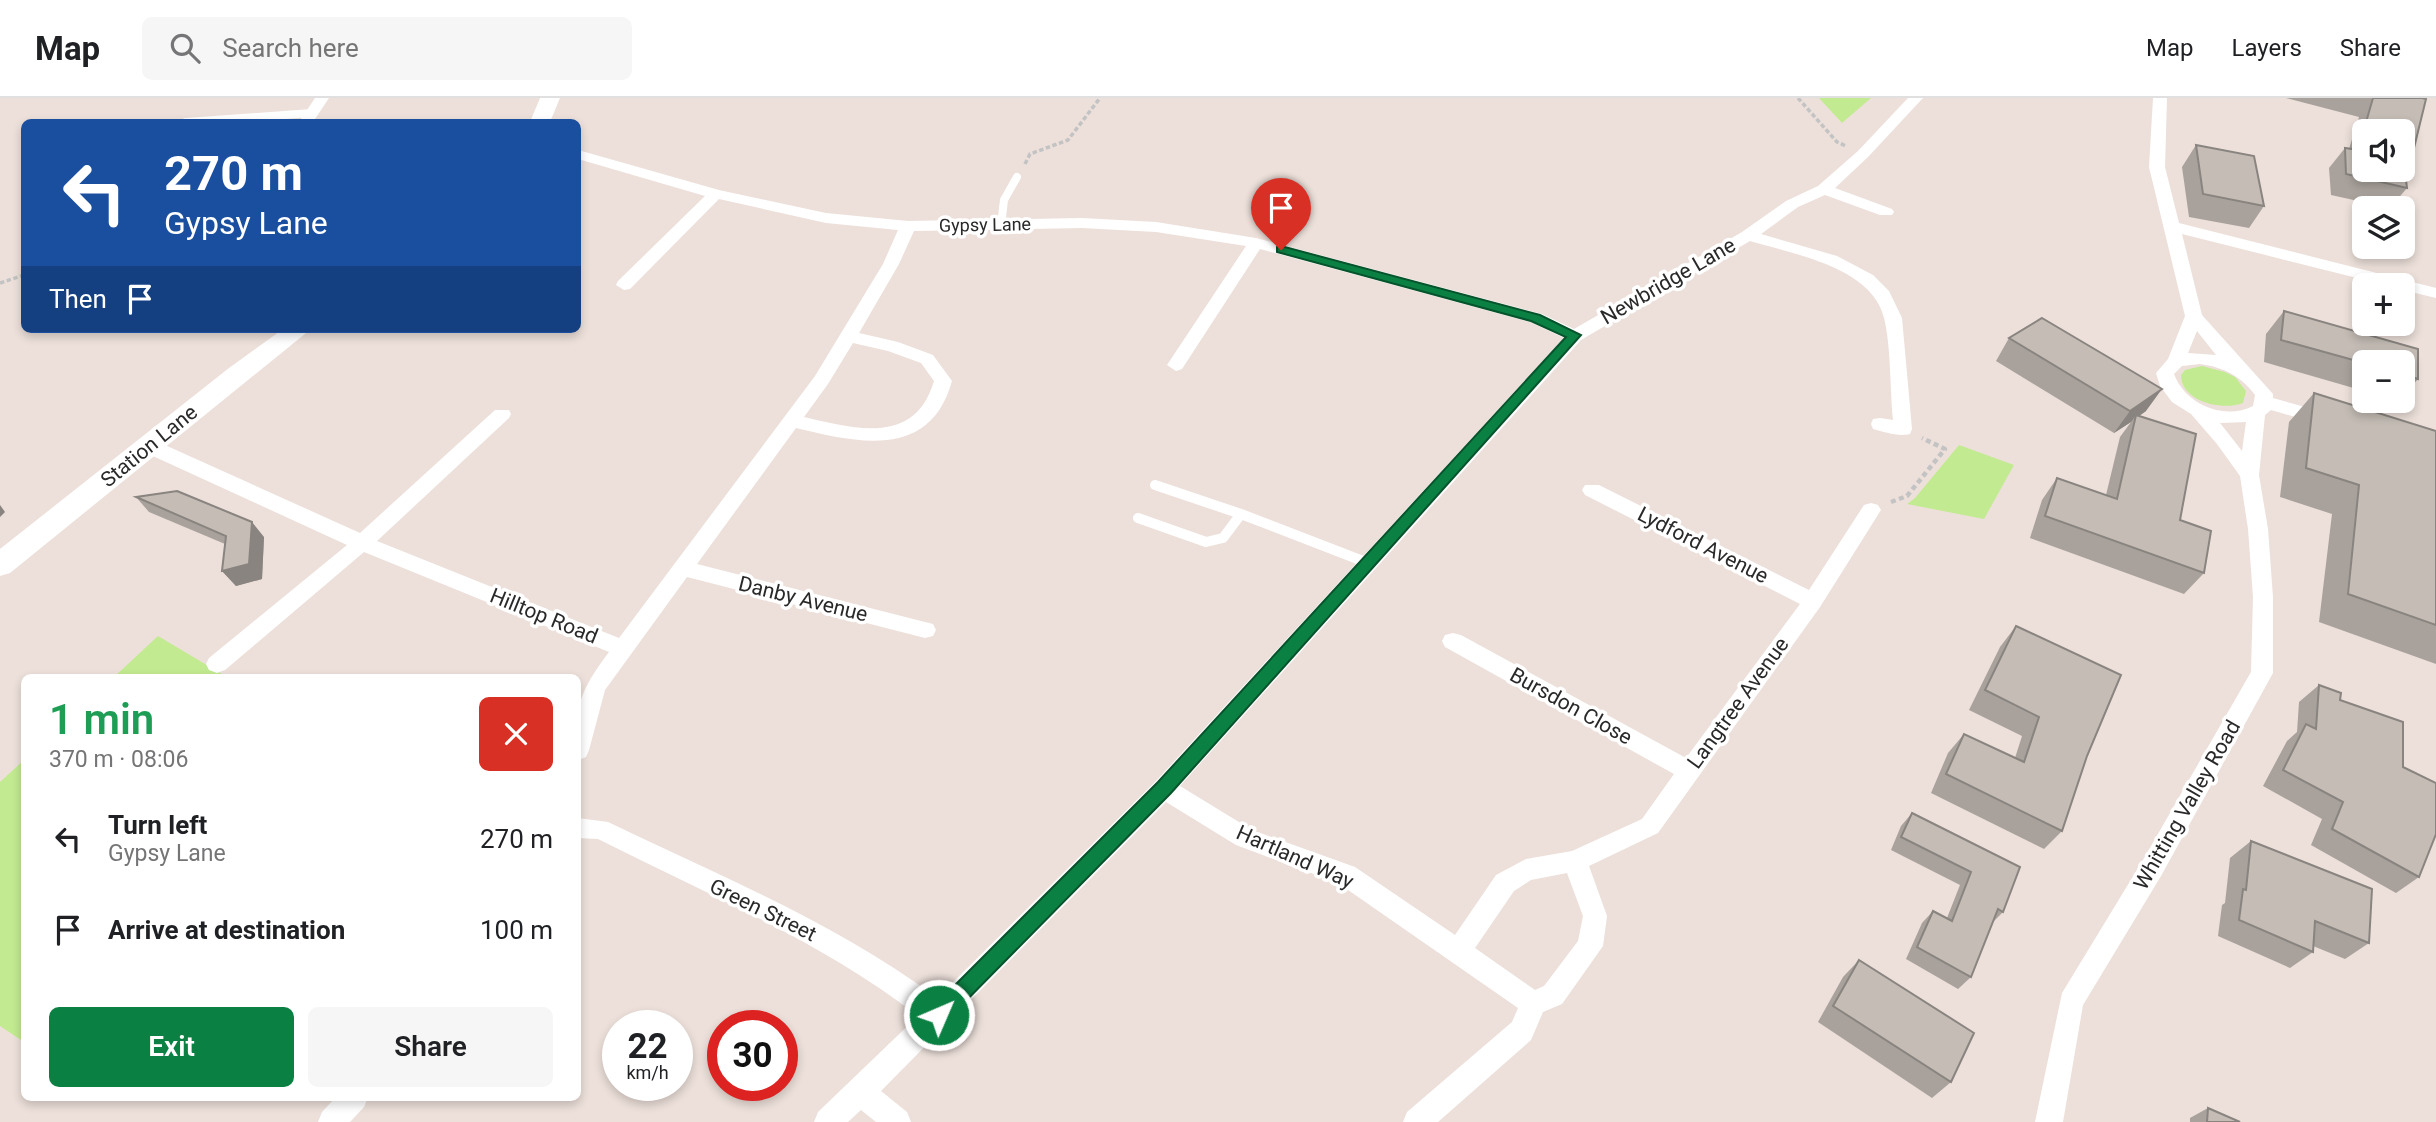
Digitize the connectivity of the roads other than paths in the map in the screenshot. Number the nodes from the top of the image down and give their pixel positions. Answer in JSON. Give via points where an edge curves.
{"nodes":[{"id":1,"x":322,"y":98,"type":"edge"},
{"id":2,"x":550,"y":98,"type":"edge"},
{"id":3,"x":1916,"y":98,"type":"edge"},
{"id":4,"x":2160,"y":98,"type":"edge"},
{"id":5,"x":309,"y":118,"type":"edge"},
{"id":6,"x":278,"y":119,"type":"edge"},
{"id":7,"x":541,"y":119,"type":"edge"},
{"id":8,"x":581,"y":155,"type":"edge"},
{"id":9,"x":1017,"y":177,"type":"road end"},
{"id":10,"x":1824,"y":189,"type":"junction"},
{"id":11,"x":716,"y":194,"type":"junction"},
{"id":12,"x":1886,"y":212,"type":"dead end"},
{"id":13,"x":1001,"y":225,"type":"junction"},
{"id":14,"x":908,"y":226,"type":"junction"},
{"id":15,"x":2174,"y":227,"type":"junction"},
{"id":16,"x":1748,"y":235,"type":"junction"},
{"id":17,"x":1256,"y":243,"type":"junction"},
{"id":18,"x":624,"y":285,"type":"dead end"},
{"id":19,"x":2436,"y":293,"type":"edge"},
{"id":20,"x":2194,"y":316,"type":"junction"},
{"id":21,"x":294,"y":333,"type":"edge"},
{"id":22,"x":1575,"y":335,"type":"junction"},
{"id":23,"x":850,"y":337,"type":"junction"},
{"id":24,"x":2176,"y":360,"type":"junction"},
{"id":25,"x":1176,"y":365,"type":"dead end"},
{"id":26,"x":2243,"y":372,"type":"junction"},
{"id":27,"x":2194,"y":407,"type":"junction"},
{"id":28,"x":2260,"y":408,"type":"junction"},
{"id":29,"x":502,"y":414,"type":"dead end"},
{"id":30,"x":794,"y":421,"type":"junction"},
{"id":31,"x":1880,"y":424,"type":"dead end"},
{"id":32,"x":2344,"y":425,"type":"edge"},
{"id":33,"x":149,"y":446,"type":"junction"},
{"id":34,"x":2249,"y":475,"type":"junction"},
{"id":35,"x":1155,"y":485,"type":"dead end"},
{"id":36,"x":1592,"y":490,"type":"dead end"},
{"id":37,"x":1871,"y":510,"type":"road end"},
{"id":38,"x":1241,"y":514,"type":"junction"},
{"id":39,"x":1138,"y":518,"type":"dead end"},
{"id":40,"x":362,"y":543,"type":"junction"},
{"id":41,"x":1368,"y":563,"type":"junction"},
{"id":42,"x":0,"y":565,"type":"edge"},
{"id":43,"x":681,"y":568,"type":"junction"},
{"id":44,"x":1813,"y":601,"type":"junction"},
{"id":45,"x":925,"y":630,"type":"dead end"},
{"id":46,"x":1453,"y":641,"type":"dead end"},
{"id":47,"x":622,"y":648,"type":"junction"},
{"id":48,"x":217,"y":664,"type":"dead end"},
{"id":49,"x":581,"y":739,"type":"edge"},
{"id":50,"x":1688,"y":770,"type":"junction"},
{"id":51,"x":1164,"y":788,"type":"junction"},
{"id":52,"x":581,"y":828,"type":"edge"},
{"id":53,"x":1575,"y":861,"type":"junction"},
{"id":54,"x":1457,"y":953,"type":"junction"},
{"id":55,"x":1533,"y":1003,"type":"junction"},
{"id":56,"x":939,"y":1015,"type":"junction"},
{"id":57,"x":861,"y":1092,"type":"junction"},
{"id":58,"x":350,"y":1101,"type":"edge"},
{"id":59,"x":332,"y":1122,"type":"edge"},
{"id":60,"x":828,"y":1122,"type":"edge"},
{"id":61,"x":897,"y":1122,"type":"edge"},
{"id":62,"x":1417,"y":1122,"type":"edge"},
{"id":63,"x":2049,"y":1122,"type":"edge"}],
"edges":[{"from":1,"to":5,"type":"street"},
{"from":2,"to":7,"type":"street"},
{"from":3,"to":10,"type":"street","name":"Newbridge Lane"},
{"from":4,"to":15,"type":"street","via":[[2157,167]]},
{"from":5,"to":6,"type":"lane"},
{"from":8,"to":11,"type":"street","name":"Gypsy Lane"},
{"from":9,"to":13,"type":"lane","via":[[1004,200]]},
{"from":10,"to":12,"type":"street"},
{"from":10,"to":16,"type":"street","name":"Newbridge Lane","via":[[1792,204]]},
{"from":11,"to":14,"type":"street","name":"Gypsy Lane","via":[[826,218]]},
{"from":11,"to":18,"type":"street"},
{"from":13,"to":14,"type":"street","name":"Gypsy Lane"},
{"from":13,"to":17,"type":"street","name":"Gypsy Lane","via":[[1156,227]]},
{"from":14,"to":23,"type":"street"},
{"from":15,"to":19,"type":"street"},
{"from":15,"to":20,"type":"street"},
{"from":16,"to":22,"type":"street","name":"Newbridge Lane"},
{"from":16,"to":31,"type":"street","via":[[1831,260],[1867,279],[1883,295],[1893,318],[1903,429]]},
{"from":17,"to":22,"type":"street","name":"Gypsy Lane","via":[[1536,318]]},
{"from":17,"to":25,"type":"street"},
{"from":20,"to":24,"type":"street","name":"Whitting Valley Road"},
{"from":20,"to":26,"type":"street"},
{"from":21,"to":33,"type":"street","name":"Station Lane"},
{"from":22,"to":41,"type":"street","name":"Newbridge Lane"},
{"from":23,"to":30,"type":"street"},
{"from":23,"to":30,"type":"street","via":[[892,345],[927,359],[943,381],[932,410],[907,429],[868,437]]},
{"from":24,"to":26,"type":"street","via":[[2207,359]]},
{"from":24,"to":27,"type":"street","name":"Whitting Valley Road","via":[[2165,373],[2166,381]]},
{"from":26,"to":28,"type":"street","via":[[2259,387]]},
{"from":27,"to":28,"type":"street","name":"Whitting Valley Road","via":[[2228,418],[2244,418]]},
{"from":27,"to":34,"type":"street","name":"Whitting Valley Road"},
{"from":28,"to":32,"type":"street"},
{"from":28,"to":34,"type":"street","name":"Whitting Valley Road"},
{"from":29,"to":40,"type":"street"},
{"from":30,"to":43,"type":"street"},
{"from":33,"to":40,"type":"street","name":"Hilltop Road"},
{"from":33,"to":42,"type":"street","name":"Station Lane"},
{"from":34,"to":63,"type":"street","name":"Whitting Valley Road","via":[[2261,570],[2262,673],[2071,1002]]},
{"from":35,"to":38,"type":"lane"},
{"from":36,"to":44,"type":"street","name":"Lydford Avenue"},
{"from":37,"to":44,"type":"street","name":"Langtree Avenue"},
{"from":38,"to":39,"type":"lane","via":[[1217,543]]},
{"from":38,"to":41,"type":"lane"},
{"from":40,"to":47,"type":"street","name":"Hilltop Road"},
{"from":40,"to":48,"type":"street"},
{"from":41,"to":51,"type":"street","name":"Newbridge Lane"},
{"from":43,"to":45,"type":"street","name":"Danby Avenue"},
{"from":43,"to":47,"type":"street"},
{"from":44,"to":50,"type":"street","name":"Langtree Avenue"},
{"from":46,"to":50,"type":"street","name":"Bursdon Close"},
{"from":47,"to":49,"type":"street","name":"Hilltop Road","via":[[595,687]]},
{"from":50,"to":53,"type":"street","name":"Langtree Avenue","via":[[1650,826]]},
{"from":51,"to":54,"type":"street","name":"Hartland Way","via":[[1244,838],[1346,875]]},
{"from":51,"to":56,"type":"street","name":"Newbridge Lane"},
{"from":52,"to":56,"type":"street","name":"Green Street","via":[[600,829],[817,936],[898,982]]},
{"from":53,"to":54,"type":"street","name":"Langtree Avenue","via":[[1526,870],[1504,883]]},
{"from":53,"to":55,"type":"street","via":[[1595,916],[1590,946],[1553,995]]},
{"from":54,"to":55,"type":"street"},
{"from":55,"to":62,"type":"street","via":[[1522,1031]]},
{"from":56,"to":57,"type":"street","name":"Newbridge Lane"},
{"from":57,"to":60,"type":"street","name":"Newbridge Lane"},
{"from":57,"to":61,"type":"street"},
{"from":58,"to":59,"type":"street"}]}
